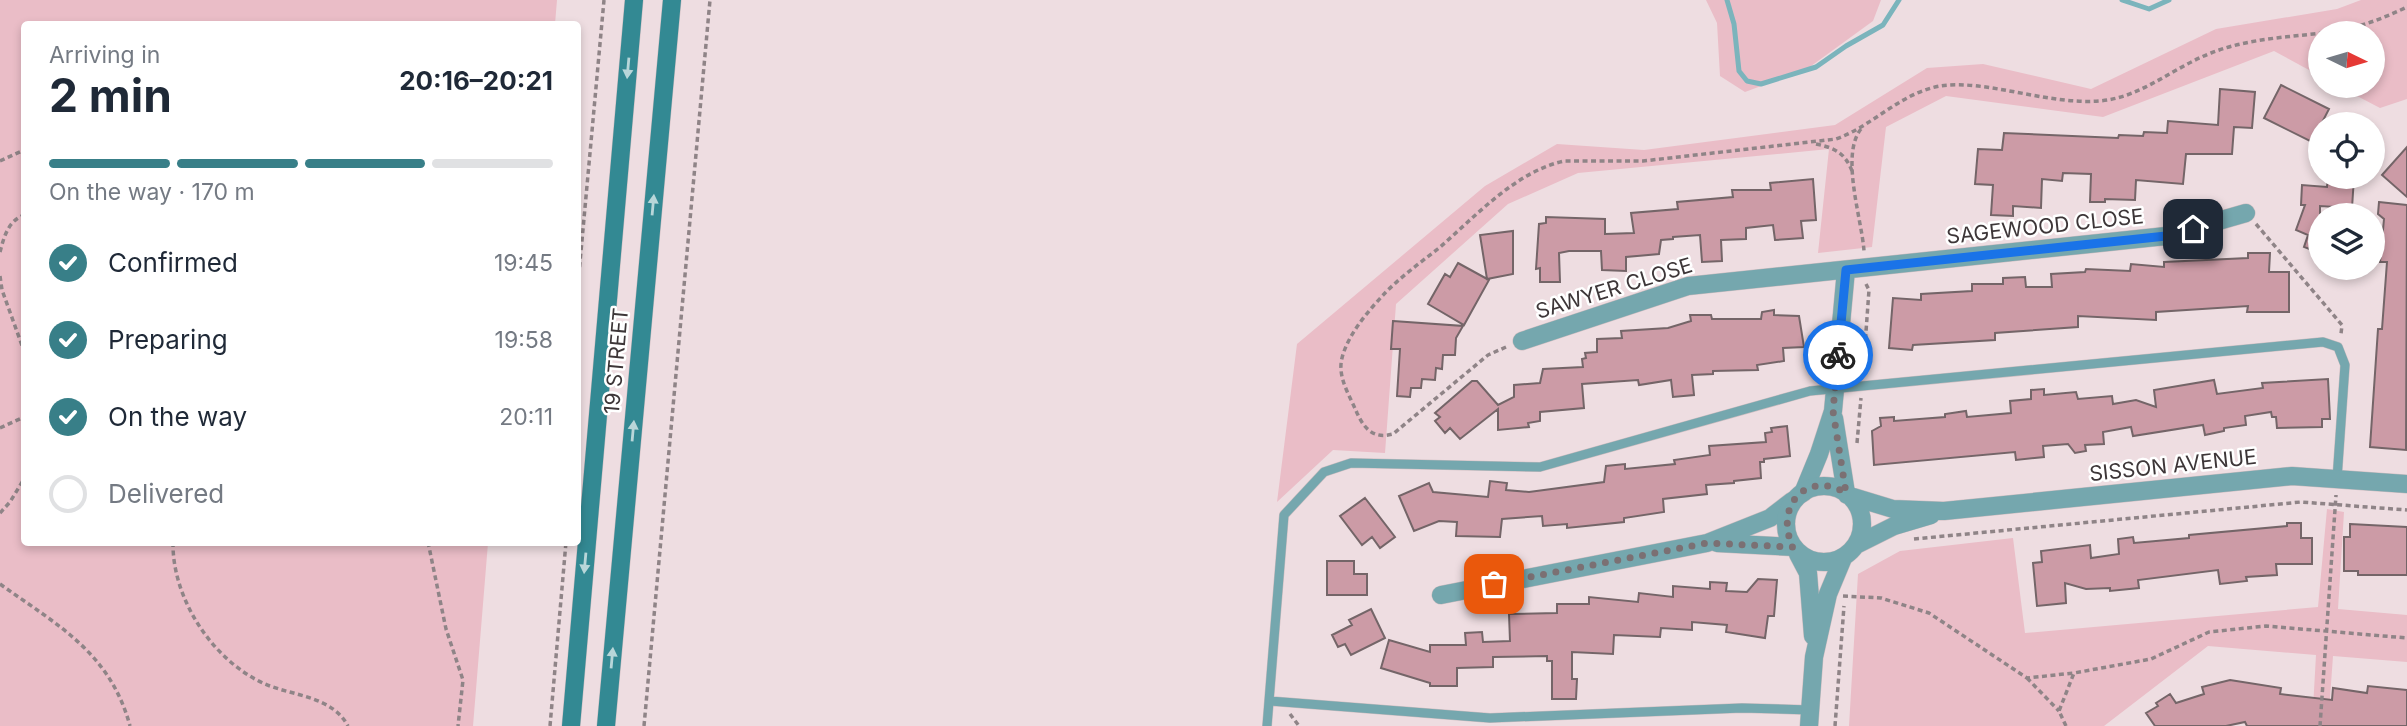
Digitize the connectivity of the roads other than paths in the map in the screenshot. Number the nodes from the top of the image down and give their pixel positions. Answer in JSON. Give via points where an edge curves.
{"nodes":[{"id":1,"x":634,"y":0,"type":"edge"},
{"id":2,"x":674,"y":0,"type":"edge"},
{"id":3,"x":2246,"y":213,"type":"road end"},
{"id":4,"x":1846,"y":270,"type":"junction"},
{"id":5,"x":1522,"y":341,"type":"road end"},
{"id":6,"x":1835,"y":388,"type":"junction"},
{"id":7,"x":1833,"y":411,"type":"junction"},
{"id":8,"x":2337,"y":479,"type":"junction"},
{"id":9,"x":2407,"y":484,"type":"edge"},
{"id":10,"x":1847,"y":494,"type":"junction"},
{"id":11,"x":1798,"y":497,"type":"junction"},
{"id":12,"x":1944,"y":511,"type":"junction"},
{"id":13,"x":1707,"y":543,"type":"junction"},
{"id":14,"x":1796,"y":551,"type":"junction"},
{"id":15,"x":1850,"y":551,"type":"junction"},
{"id":16,"x":1441,"y":594,"type":"dead end"},
{"id":17,"x":1814,"y":657,"type":"junction"},
{"id":18,"x":1269,"y":701,"type":"junction"},
{"id":19,"x":1809,"y":718,"type":"edge"},
{"id":20,"x":571,"y":726,"type":"edge"},
{"id":21,"x":606,"y":726,"type":"edge"},
{"id":22,"x":1267,"y":726,"type":"edge"}],
"edges":[{"from":1,"to":20,"type":"main road","name":"19 STREET","one_way":true},
{"from":21,"to":2,"type":"main road","name":"19 STREET","one_way":true},
{"from":3,"to":4,"type":"street","name":"SAGEWOOD CLOSE","via":[[2166,236]]},
{"from":4,"to":5,"type":"street","name":"SAWYER CLOSE","via":[[1688,285]]},
{"from":4,"to":6,"type":"street"},
{"from":6,"to":7,"type":"street"},
{"from":6,"to":8,"type":"lane","via":[[2323,342],[2338,347],[2345,365]]},
{"from":6,"to":18,"type":"lane","via":[[1810,391],[1540,467],[1351,463],[1324,471],[1284,515]]},
{"from":7,"to":10,"type":"street"},
{"from":7,"to":11,"type":"street"},
{"from":8,"to":9,"type":"street","name":"SISSON AVENUE"},
{"from":8,"to":12,"type":"street","name":"SISSON AVENUE","via":[[2292,476]]},
{"from":10,"to":11,"type":"street","via":[[1828,485],[1808,489]]},
{"from":10,"to":12,"type":"street","name":"SISSON AVENUE","via":[[1893,509]]},
{"from":10,"to":15,"type":"street","via":[[1861,513],[1861,531]]},
{"from":11,"to":13,"type":"street","via":[[1770,518]]},
{"from":11,"to":14,"type":"street","via":[[1787,512],[1786,527]]},
{"from":12,"to":15,"type":"street","name":"SISSON AVENUE","via":[[1894,526]]},
{"from":13,"to":14,"type":"street"},
{"from":13,"to":16,"type":"street"},
{"from":14,"to":15,"type":"street","via":[[1832,563]]},
{"from":14,"to":17,"type":"street","via":[[1808,573]]},
{"from":15,"to":17,"type":"street","via":[[1828,594]]},
{"from":17,"to":19,"type":"street"},
{"from":18,"to":19,"type":"lane","via":[[1490,718],[1742,708]]},
{"from":18,"to":22,"type":"lane"}]}
